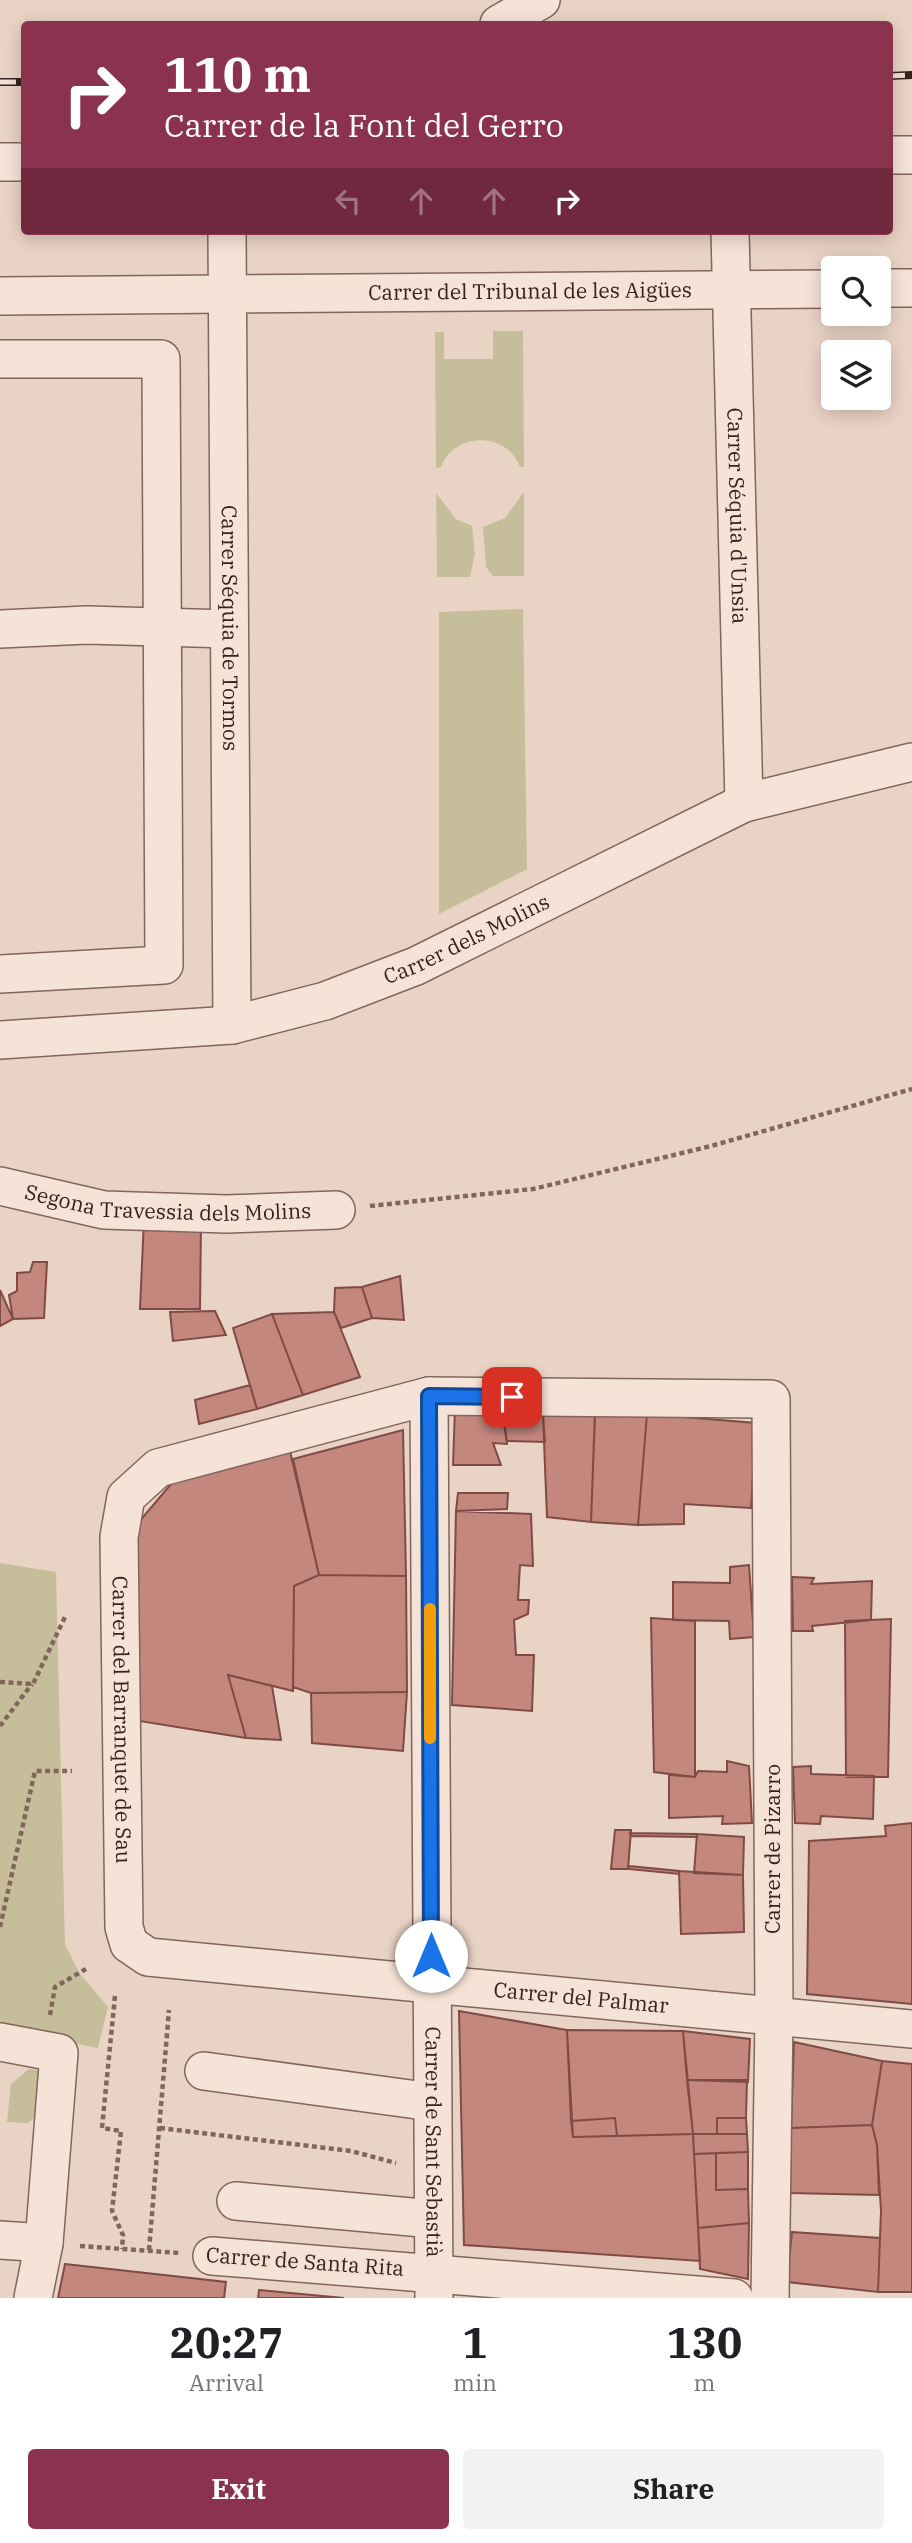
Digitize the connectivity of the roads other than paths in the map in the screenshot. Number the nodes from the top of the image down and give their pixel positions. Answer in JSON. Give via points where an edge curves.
{"nodes":[{"id":1,"x":484,"y":0,"type":"edge"},
{"id":2,"x":541,"y":0,"type":"edge"},
{"id":3,"x":490,"y":21,"type":"edge"},
{"id":4,"x":504,"y":21,"type":"edge"},
{"id":5,"x":893,"y":155,"type":"edge"},
{"id":6,"x":912,"y":155,"type":"edge"},
{"id":7,"x":0,"y":162,"type":"edge"},
{"id":8,"x":21,"y":162,"type":"edge"},
{"id":9,"x":227,"y":235,"type":"edge"},
{"id":10,"x":730,"y":235,"type":"edge"},
{"id":11,"x":891,"y":288,"type":"edge"},
{"id":12,"x":912,"y":288,"type":"edge"},
{"id":13,"x":732,"y":289,"type":"junction"},
{"id":14,"x":821,"y":289,"type":"edge"},
{"id":15,"x":228,"y":292,"type":"junction"},
{"id":16,"x":0,"y":296,"type":"edge"},
{"id":17,"x":0,"y":359,"type":"edge"},
{"id":18,"x":163,"y":628,"type":"junction"},
{"id":19,"x":0,"y":629,"type":"edge"},
{"id":20,"x":229,"y":629,"type":"junction"},
{"id":21,"x":912,"y":762,"type":"edge"},
{"id":22,"x":744,"y":803,"type":"junction"},
{"id":23,"x":0,"y":974,"type":"edge"},
{"id":24,"x":232,"y":1025,"type":"junction"},
{"id":25,"x":0,"y":1040,"type":"edge"},
{"id":26,"x":0,"y":1186,"type":"edge"},
{"id":27,"x":336,"y":1210,"type":"road end"},
{"id":28,"x":429,"y":1396,"type":"junction"},
{"id":29,"x":129,"y":1944,"type":"joint"},
{"id":30,"x":431,"y":1984,"type":"junction"},
{"id":31,"x":774,"y":2016,"type":"junction"},
{"id":32,"x":912,"y":2029,"type":"edge"},
{"id":33,"x":0,"y":2042,"type":"edge"},
{"id":34,"x":204,"y":2071,"type":"dead end"},
{"id":35,"x":432,"y":2102,"type":"junction"},
{"id":36,"x":236,"y":2201,"type":"dead end"},
{"id":37,"x":433,"y":2219,"type":"junction"},
{"id":38,"x":0,"y":2240,"type":"edge"},
{"id":39,"x":44,"y":2243,"type":"junction"},
{"id":40,"x":212,"y":2256,"type":"road end"},
{"id":41,"x":434,"y":2285,"type":"edge"},
{"id":42,"x":33,"y":2298,"type":"edge"},
{"id":43,"x":734,"y":2298,"type":"edge"},
{"id":44,"x":770,"y":2298,"type":"edge"}],
"edges":[{"from":1,"to":3,"type":"street"},
{"from":2,"to":4,"type":"street"},
{"from":5,"to":6,"type":"street"},
{"from":7,"to":8,"type":"street"},
{"from":9,"to":15,"type":"street","name":"Carrer Séquia de Tormos"},
{"from":10,"to":13,"type":"street","name":"Carrer Séquia d'Unsia"},
{"from":11,"to":12,"type":"street"},
{"from":13,"to":14,"type":"street","name":"Carrer del Tribunal de les Aigües"},
{"from":13,"to":15,"type":"street","name":"Carrer del Tribunal de les Aigües"},
{"from":13,"to":22,"type":"street","name":"Carrer Séquia d'Unsia"},
{"from":15,"to":16,"type":"street","name":"Carrer del Tribunal de les Aigües"},
{"from":15,"to":20,"type":"street","name":"Carrer Séquia de Tormos"},
{"from":17,"to":18,"type":"street","via":[[161,359]]},
{"from":18,"to":19,"type":"street"},
{"from":18,"to":20,"type":"street"},
{"from":18,"to":23,"type":"street","via":[[164,965]]},
{"from":20,"to":24,"type":"street","name":"Carrer Séquia de Tormos"},
{"from":21,"to":22,"type":"street","name":"Carrer dels Molins"},
{"from":22,"to":24,"type":"street","name":"Carrer dels Molins","via":[[416,965],[325,1001]]},
{"from":24,"to":25,"type":"street","name":"Carrer dels Molins"},
{"from":26,"to":27,"type":"street","name":"Segona Travessia dels Molins","via":[[104,1210],[226,1214]]},
{"from":28,"to":29,"type":"street","name":"Carrer del Barranquet de Sau","via":[[158,1468],[126,1497],[119,1536],[124,1927]]},
{"from":28,"to":30,"type":"street","name":"Carrer de Sant Sebastià"},
{"from":28,"to":31,"type":"street","name":"Carrer de Pizarro","via":[[771,1399]]},
{"from":29,"to":30,"type":"street","name":"Carrer del Palmar","via":[[148,1956]]},
{"from":30,"to":31,"type":"street","name":"Carrer del Palmar"},
{"from":30,"to":35,"type":"street","name":"Carrer de Sant Sebastià"},
{"from":31,"to":32,"type":"street","name":"Carrer del Palmar"},
{"from":31,"to":44,"type":"street","name":"Carrer de Pizarro"},
{"from":33,"to":39,"type":"street","via":[[51,2052]]},
{"from":34,"to":35,"type":"street"},
{"from":35,"to":37,"type":"street","name":"Carrer de Sant Sebastià"},
{"from":36,"to":37,"type":"street"},
{"from":37,"to":41,"type":"street","name":"Carrer de Sant Sebastià"},
{"from":38,"to":39,"type":"street"},
{"from":39,"to":42,"type":"street"},
{"from":40,"to":41,"type":"street","name":"Carrer de Santa Rita"},
{"from":41,"to":43,"type":"street","name":"Carrer de Santa Rita"}]}
